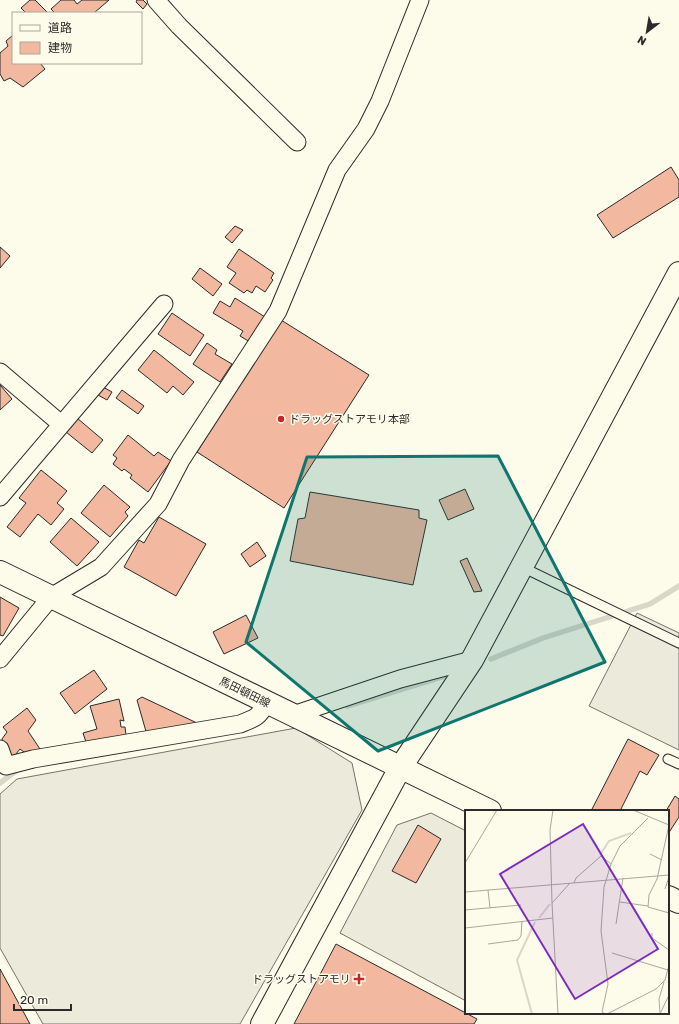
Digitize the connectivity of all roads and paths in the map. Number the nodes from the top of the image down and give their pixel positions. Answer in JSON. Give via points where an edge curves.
{"nodes":[{"id":1,"x":156,"y":0,"type":"edge"},
{"id":2,"x":420,"y":0,"type":"edge"},
{"id":3,"x":297,"y":142,"type":"dead end"},
{"id":4,"x":679,"y":273,"type":"edge"},
{"id":5,"x":164,"y":304,"type":"dead end"},
{"id":6,"x":0,"y":372,"type":"edge"},
{"id":7,"x":61,"y":424,"type":"junction"},
{"id":8,"x":0,"y":497,"type":"edge"},
{"id":9,"x":522,"y":567,"type":"junction"},
{"id":10,"x":0,"y":572,"type":"edge"},
{"id":11,"x":51,"y":597,"type":"junction"},
{"id":12,"x":679,"y":643,"type":"edge"},
{"id":13,"x":0,"y":659,"type":"edge"},
{"id":14,"x":472,"y":660,"type":"junction"},
{"id":15,"x":267,"y":702,"type":"junction"},
{"id":16,"x":293,"y":715,"type":"junction"},
{"id":17,"x":0,"y":749,"type":"edge"},
{"id":18,"x":668,"y":759,"type":"dead end"},
{"id":19,"x":679,"y":764,"type":"edge"},
{"id":20,"x":400,"y":768,"type":"junction"},
{"id":21,"x":488,"y":810,"type":"edge"},
{"id":22,"x":669,"y":897,"type":"edge"},
{"id":23,"x":679,"y":902,"type":"edge"},
{"id":24,"x":262,"y":1024,"type":"edge"}],
"edges":[{"from":1,"to":3,"type":"street"},
{"from":2,"to":11,"type":"street","via":[[380,101],[366,129],[337,170],[278,311],[181,460],[158,504],[101,568]]},
{"from":4,"to":9,"type":"street"},
{"from":5,"to":7,"type":"street"},
{"from":6,"to":7,"type":"street"},
{"from":7,"to":8,"type":"street"},
{"from":9,"to":12,"type":"lane"},
{"from":9,"to":14,"type":"street"},
{"from":10,"to":11,"type":"street","name":"馬田頓田線"},
{"from":11,"to":13,"type":"street"},
{"from":11,"to":15,"type":"street","name":"馬田頓田線"},
{"from":14,"to":16,"type":"street","via":[[400,679]]},
{"from":14,"to":20,"type":"street"},
{"from":15,"to":16,"type":"street","name":"馬田頓田線"},
{"from":15,"to":17,"type":"street","via":[[260,715],[240,724],[33,759],[6,766]]},
{"from":16,"to":20,"type":"street","name":"馬田頓田線"},
{"from":18,"to":19,"type":"lane"},
{"from":20,"to":21,"type":"street","name":"馬田頓田線"},
{"from":20,"to":24,"type":"street"},
{"from":22,"to":23,"type":"street"}]}
